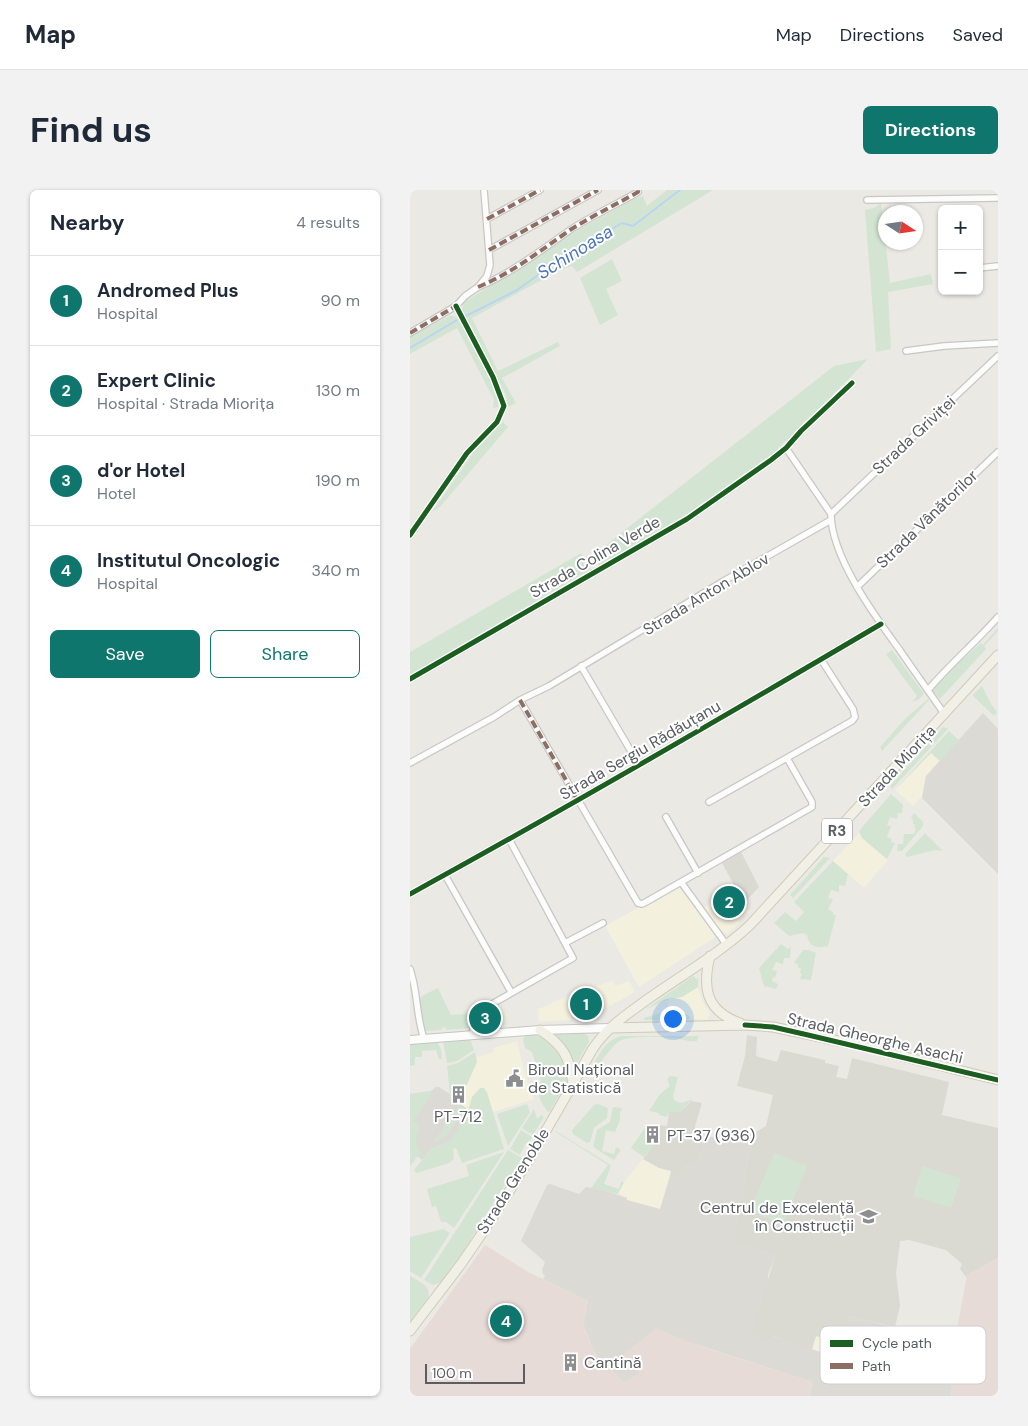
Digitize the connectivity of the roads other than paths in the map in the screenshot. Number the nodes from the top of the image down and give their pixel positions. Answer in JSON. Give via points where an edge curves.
{"nodes":[{"id":1,"x":484,"y":190,"type":"edge"},
{"id":2,"x":540,"y":190,"type":"edge"},
{"id":3,"x":598,"y":190,"type":"edge"},
{"id":4,"x":638,"y":192,"type":"dead end"},
{"id":5,"x":998,"y":198,"type":"edge"},
{"id":6,"x":867,"y":200,"type":"dead end"},
{"id":7,"x":487,"y":219,"type":"junction"},
{"id":8,"x":489,"y":250,"type":"junction"},
{"id":9,"x":998,"y":266,"type":"edge"},
{"id":10,"x":983,"y":268,"type":"edge"},
{"id":11,"x":478,"y":287,"type":"junction"},
{"id":12,"x":456,"y":306,"type":"junction"},
{"id":13,"x":410,"y":333,"type":"edge"},
{"id":14,"x":998,"y":343,"type":"edge"},
{"id":15,"x":906,"y":351,"type":"dead end"},
{"id":16,"x":998,"y":356,"type":"edge"},
{"id":17,"x":852,"y":383,"type":"dead end"},
{"id":18,"x":786,"y":448,"type":"junction"},
{"id":19,"x":998,"y":452,"type":"edge"},
{"id":20,"x":831,"y":517,"type":"junction"},
{"id":21,"x":410,"y":535,"type":"edge"},
{"id":22,"x":857,"y":587,"type":"junction"},
{"id":23,"x":998,"y":617,"type":"edge"},
{"id":24,"x":881,"y":624,"type":"junction"},
{"id":25,"x":998,"y":655,"type":"edge"},
{"id":26,"x":822,"y":660,"type":"junction"},
{"id":27,"x":581,"y":666,"type":"junction"},
{"id":28,"x":410,"y":679,"type":"edge"},
{"id":29,"x":928,"y":690,"type":"junction"},
{"id":30,"x":520,"y":700,"type":"junction"},
{"id":31,"x":945,"y":715,"type":"junction"},
{"id":32,"x":787,"y":758,"type":"junction"},
{"id":33,"x":410,"y":763,"type":"edge"},
{"id":34,"x":639,"y":765,"type":"junction"},
{"id":35,"x":578,"y":800,"type":"junction"},
{"id":36,"x":709,"y":802,"type":"dead end"},
{"id":37,"x":666,"y":817,"type":"dead end"},
{"id":38,"x":509,"y":839,"type":"junction"},
{"id":39,"x":698,"y":873,"type":"junction"},
{"id":40,"x":446,"y":875,"type":"junction"},
{"id":41,"x":681,"y":882,"type":"junction"},
{"id":42,"x":410,"y":894,"type":"edge"},
{"id":43,"x":603,"y":923,"type":"dead end"},
{"id":44,"x":565,"y":943,"type":"junction"},
{"id":45,"x":726,"y":944,"type":"junction"},
{"id":46,"x":710,"y":956,"type":"junction"},
{"id":47,"x":410,"y":969,"type":"edge"},
{"id":48,"x":512,"y":992,"type":"junction"},
{"id":49,"x":745,"y":1025,"type":"junction"},
{"id":50,"x":610,"y":1028,"type":"junction"},
{"id":51,"x":540,"y":1030,"type":"junction"},
{"id":52,"x":473,"y":1035,"type":"junction"},
{"id":53,"x":424,"y":1039,"type":"junction"},
{"id":54,"x":410,"y":1040,"type":"edge"},
{"id":55,"x":998,"y":1080,"type":"edge"},
{"id":56,"x":572,"y":1085,"type":"junction"},
{"id":57,"x":410,"y":1330,"type":"edge"}],
"edges":[{"from":1,"to":7,"type":"street"},
{"from":2,"to":7,"type":"street"},
{"from":3,"to":8,"type":"street"},
{"from":4,"to":11,"type":"street","via":[[572,229],[495,280]]},
{"from":5,"to":6,"type":"street"},
{"from":7,"to":8,"type":"street"},
{"from":8,"to":11,"type":"street","via":[[487,276]]},
{"from":9,"to":10,"type":"street"},
{"from":11,"to":12,"type":"street"},
{"from":12,"to":13,"type":"street"},
{"from":12,"to":21,"type":"street","via":[[493,377],[504,406],[497,422],[467,454]]},
{"from":14,"to":15,"type":"street"},
{"from":16,"to":20,"type":"street","name":"Strada Griviței"},
{"from":17,"to":18,"type":"street","name":"Strada Colina Verde"},
{"from":18,"to":20,"type":"street"},
{"from":18,"to":28,"type":"street","name":"Strada Colina Verde","via":[[687,518]]},
{"from":19,"to":22,"type":"street","name":"Strada Vânătorilor"},
{"from":20,"to":22,"type":"street","via":[[843,558]]},
{"from":20,"to":27,"type":"street","name":"Strada Anton Ablov"},
{"from":22,"to":24,"type":"street"},
{"from":23,"to":29,"type":"street"},
{"from":24,"to":26,"type":"street","name":"Strada Sergiu Rădăuțanu"},
{"from":24,"to":29,"type":"street"},
{"from":25,"to":31,"type":"main road","name":"Strada Miorița","number":"R3"},
{"from":26,"to":32,"type":"street","via":[[855,717],[849,724]]},
{"from":26,"to":34,"type":"street","name":"Strada Sergiu Rădăuțanu"},
{"from":27,"to":30,"type":"street","name":"Strada Anton Ablov"},
{"from":27,"to":34,"type":"street"},
{"from":29,"to":31,"type":"street"},
{"from":30,"to":33,"type":"street","name":"Strada Anton Ablov"},
{"from":30,"to":35,"type":"street"},
{"from":31,"to":45,"type":"main road","name":"Strada Miorița","number":"R3","via":[[761,914]]},
{"from":32,"to":36,"type":"street"},
{"from":32,"to":39,"type":"street","via":[[812,807]]},
{"from":34,"to":35,"type":"street","name":"Strada Sergiu Rădăuțanu"},
{"from":35,"to":38,"type":"street","name":"Strada Sergiu Rădăuțanu"},
{"from":35,"to":41,"type":"street","via":[[635,901],[642,904]]},
{"from":37,"to":39,"type":"street"},
{"from":38,"to":40,"type":"street","name":"Strada Sergiu Rădăuțanu"},
{"from":38,"to":44,"type":"street"},
{"from":39,"to":41,"type":"street"},
{"from":40,"to":42,"type":"street","name":"Strada Sergiu Rădăuțanu"},
{"from":40,"to":48,"type":"street"},
{"from":41,"to":45,"type":"street"},
{"from":43,"to":44,"type":"street"},
{"from":44,"to":48,"type":"street","via":[[574,958]]},
{"from":45,"to":46,"type":"main road","name":"Strada Miorița","number":"R3"},
{"from":46,"to":49,"type":"main road","via":[[706,979],[710,1000],[719,1012]]},
{"from":46,"to":50,"type":"main road","name":"Strada Miorița"},
{"from":47,"to":53,"type":"street"},
{"from":48,"to":52,"type":"street","via":[[476,1014]]},
{"from":49,"to":50,"type":"main road","name":"Strada Gheorghe Asachi"},
{"from":49,"to":55,"type":"main road","name":"Strada Gheorghe Asachi","via":[[773,1027]]},
{"from":50,"to":51,"type":"street"},
{"from":50,"to":56,"type":"main road","name":"Strada Grenoble","via":[[597,1042]]},
{"from":51,"to":52,"type":"street"},
{"from":51,"to":56,"type":"main road","via":[[564,1052]]},
{"from":52,"to":53,"type":"street"},
{"from":53,"to":54,"type":"street"},
{"from":56,"to":57,"type":"main road","name":"Strada Grenoble","via":[[462,1263]]}]}
